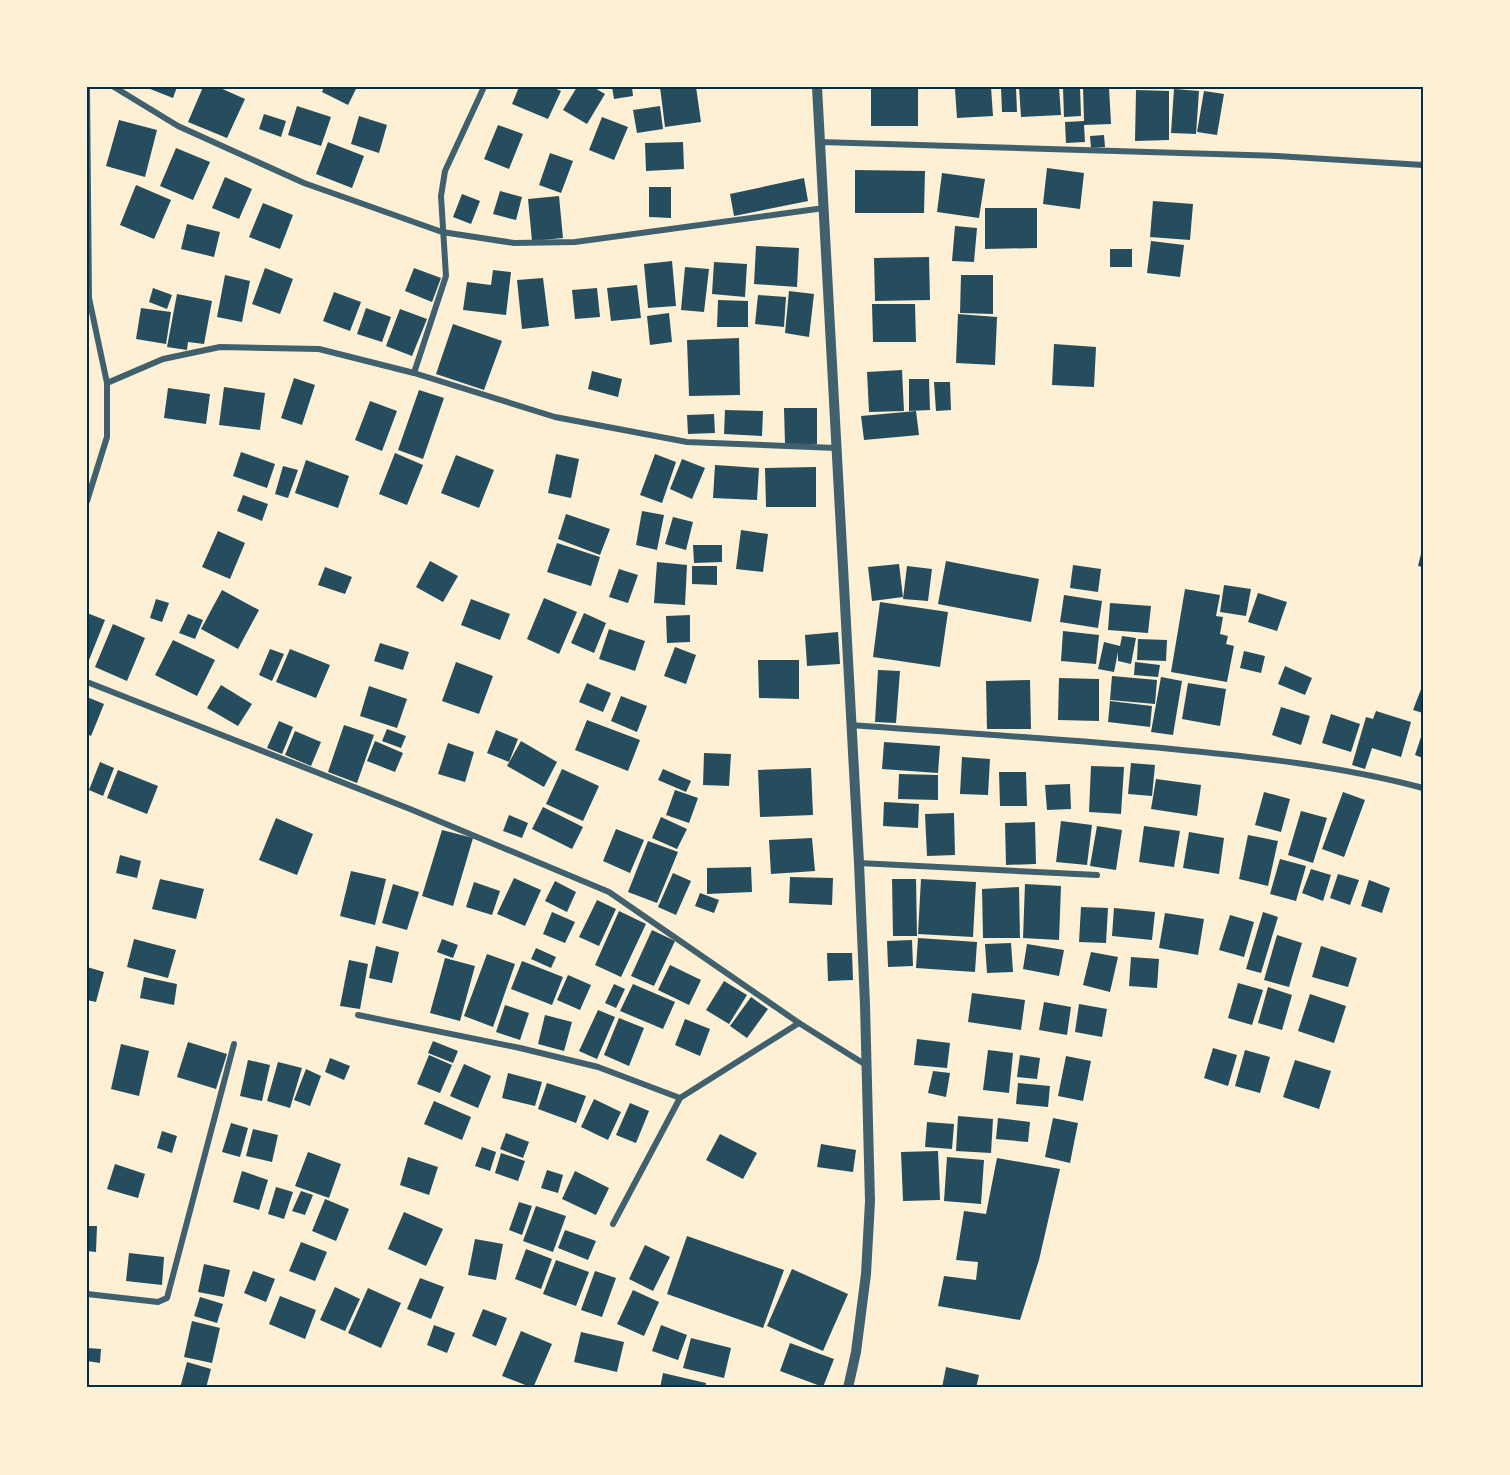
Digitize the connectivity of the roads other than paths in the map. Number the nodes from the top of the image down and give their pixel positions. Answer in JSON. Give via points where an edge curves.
{"nodes":[{"id":1,"x":87,"y":87,"type":"edge"},
{"id":2,"x":114,"y":87,"type":"edge"},
{"id":3,"x":484,"y":87,"type":"edge"},
{"id":4,"x":817,"y":87,"type":"edge"},
{"id":5,"x":820,"y":142,"type":"junction"},
{"id":6,"x":1423,"y":165,"type":"edge"},
{"id":7,"x":824,"y":208,"type":"junction"},
{"id":8,"x":442,"y":232,"type":"junction"},
{"id":9,"x":414,"y":373,"type":"junction"},
{"id":10,"x":107,"y":383,"type":"junction"},
{"id":11,"x":836,"y":448,"type":"junction"},
{"id":12,"x":87,"y":501,"type":"edge"},
{"id":13,"x":87,"y":682,"type":"edge"},
{"id":14,"x":850,"y":725,"type":"junction"},
{"id":15,"x":1423,"y":788,"type":"edge"},
{"id":16,"x":859,"y":862,"type":"junction"},
{"id":17,"x":1097,"y":875,"type":"dead end"},
{"id":18,"x":358,"y":1015,"type":"dead end"},
{"id":19,"x":799,"y":1023,"type":"junction"},
{"id":20,"x":234,"y":1044,"type":"dead end"},
{"id":21,"x":866,"y":1065,"type":"junction"},
{"id":22,"x":680,"y":1098,"type":"junction"},
{"id":23,"x":613,"y":1224,"type":"dead end"},
{"id":24,"x":87,"y":1294,"type":"edge"},
{"id":25,"x":848,"y":1388,"type":"edge"}],
"edges":[{"from":1,"to":10,"type":"street","via":[[89,298]]},
{"from":2,"to":8,"type":"street","via":[[178,126],[304,183]]},
{"from":3,"to":8,"type":"street","via":[[445,171]]},
{"from":4,"to":5,"type":"street"},
{"from":5,"to":6,"type":"street","via":[[1277,156]]},
{"from":5,"to":7,"type":"street"},
{"from":7,"to":8,"type":"street","via":[[575,242],[514,243]]},
{"from":7,"to":11,"type":"street"},
{"from":8,"to":9,"type":"street","via":[[446,276]]},
{"from":9,"to":10,"type":"street","via":[[319,349],[220,347],[163,359]]},
{"from":9,"to":11,"type":"street","via":[[555,417],[687,442]]},
{"from":10,"to":12,"type":"street","via":[[107,437]]},
{"from":11,"to":14,"type":"street"},
{"from":13,"to":19,"type":"street","via":[[609,892]]},
{"from":14,"to":15,"type":"street","via":[[1264,758]]},
{"from":14,"to":16,"type":"street"},
{"from":16,"to":17,"type":"street"},
{"from":16,"to":21,"type":"street"},
{"from":18,"to":22,"type":"street","via":[[598,1067]]},
{"from":19,"to":21,"type":"street"},
{"from":19,"to":22,"type":"street"},
{"from":20,"to":24,"type":"street","via":[[167,1298],[158,1302]]},
{"from":21,"to":25,"type":"street","via":[[870,1201],[866,1274]]},
{"from":22,"to":23,"type":"street"}]}
